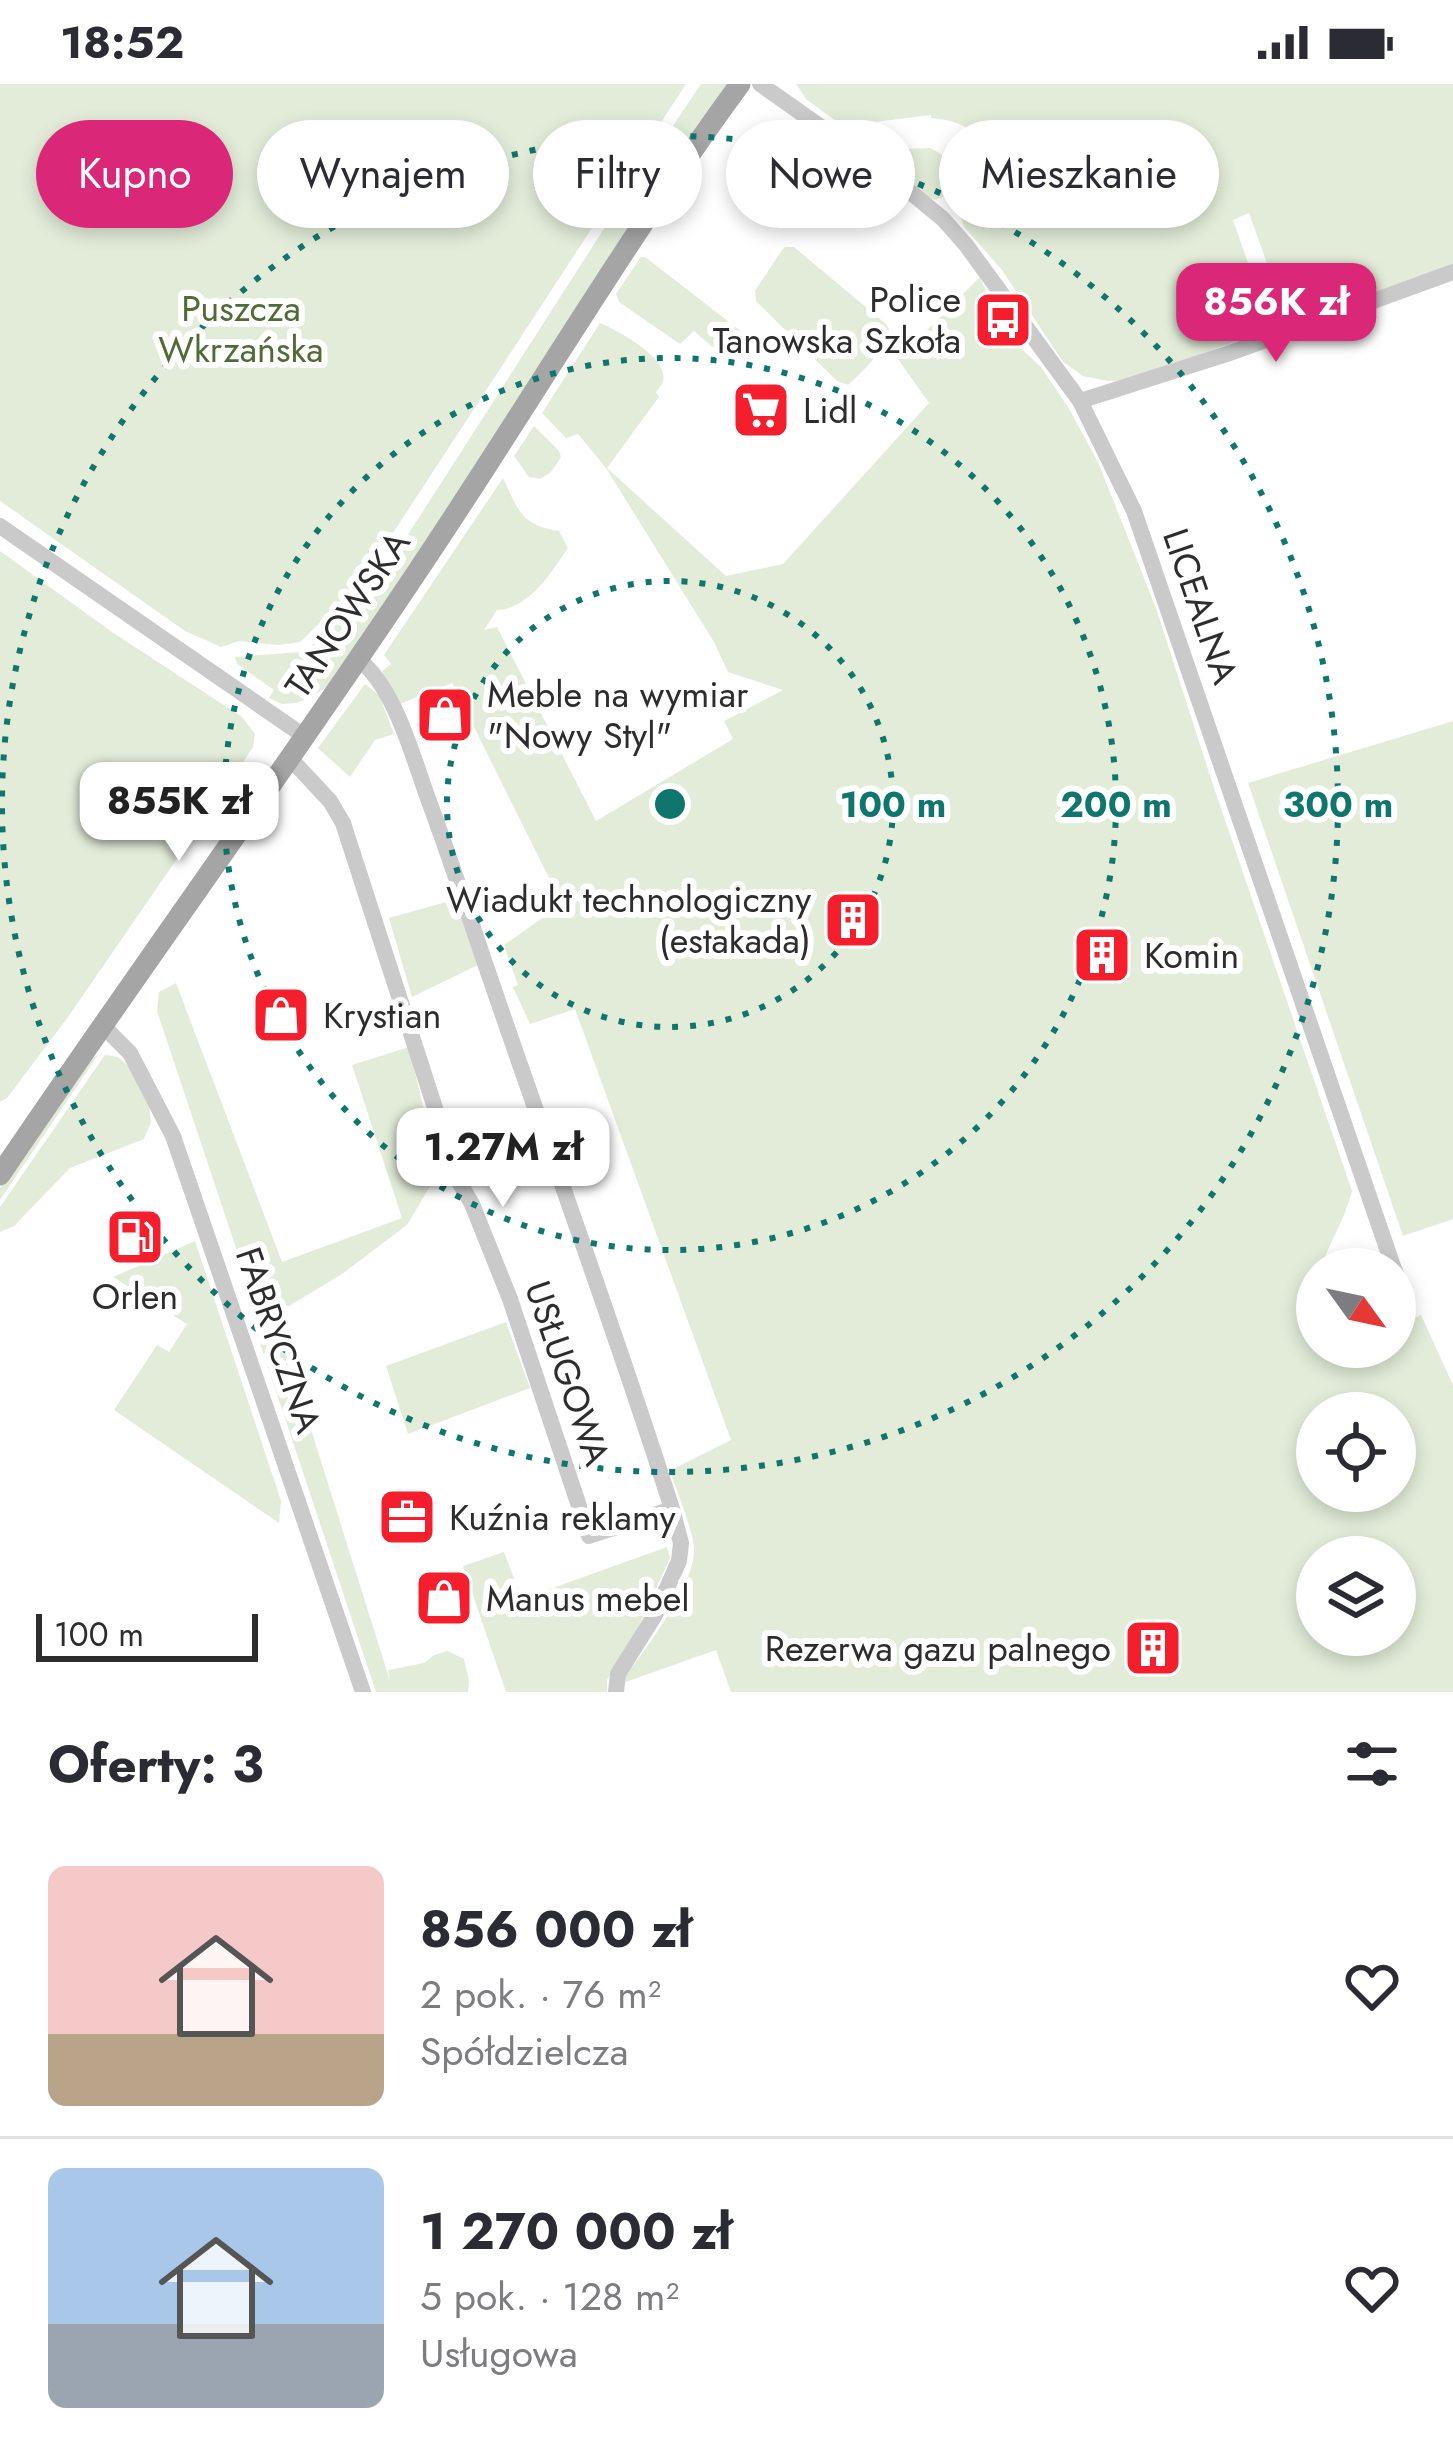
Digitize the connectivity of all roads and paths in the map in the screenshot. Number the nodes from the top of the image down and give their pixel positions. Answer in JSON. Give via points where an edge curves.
{"nodes":[{"id":1,"x":740,"y":84,"type":"edge"},
{"id":2,"x":760,"y":84,"type":"edge"},
{"id":3,"x":1453,"y":272,"type":"edge"},
{"id":4,"x":1080,"y":401,"type":"junction"},
{"id":5,"x":0,"y":526,"type":"edge"},
{"id":6,"x":358,"y":659,"type":"junction"},
{"id":7,"x":304,"y":736,"type":"junction"},
{"id":8,"x":289,"y":757,"type":"junction"},
{"id":9,"x":102,"y":1025,"type":"junction"},
{"id":10,"x":0,"y":1175,"type":"edge"},
{"id":11,"x":1387,"y":1248,"type":"edge"},
{"id":12,"x":672,"y":1509,"type":"junction"},
{"id":13,"x":363,"y":1692,"type":"edge"},
{"id":14,"x":616,"y":1692,"type":"edge"}],
"edges":[{"from":1,"to":6,"type":"main road","name":"TANOWSKA"},
{"from":2,"to":4,"type":"street","name":"LICEALNA","via":[[943,219]]},
{"from":3,"to":4,"type":"street"},
{"from":4,"to":11,"type":"street","name":"LICEALNA","via":[[1134,511]]},
{"from":5,"to":7,"type":"street"},
{"from":6,"to":7,"type":"main road","name":"TANOWSKA"},
{"from":6,"to":12,"type":"street","name":"USŁUGOWA","via":[[384,689],[411,752]]},
{"from":7,"to":8,"type":"main road","name":"TANOWSKA"},
{"from":8,"to":9,"type":"main road","name":"TANOWSKA"},
{"from":8,"to":12,"type":"street","name":"USŁUGOWA","via":[[343,823],[447,1161],[509,1299],[589,1536]]},
{"from":9,"to":10,"type":"main road","name":"TANOWSKA"},
{"from":9,"to":13,"type":"street","name":"FABRYCZNA","via":[[130,1053],[173,1136]]},
{"from":12,"to":14,"type":"street","name":"USŁUGOWA","via":[[679,1561]]}]}
